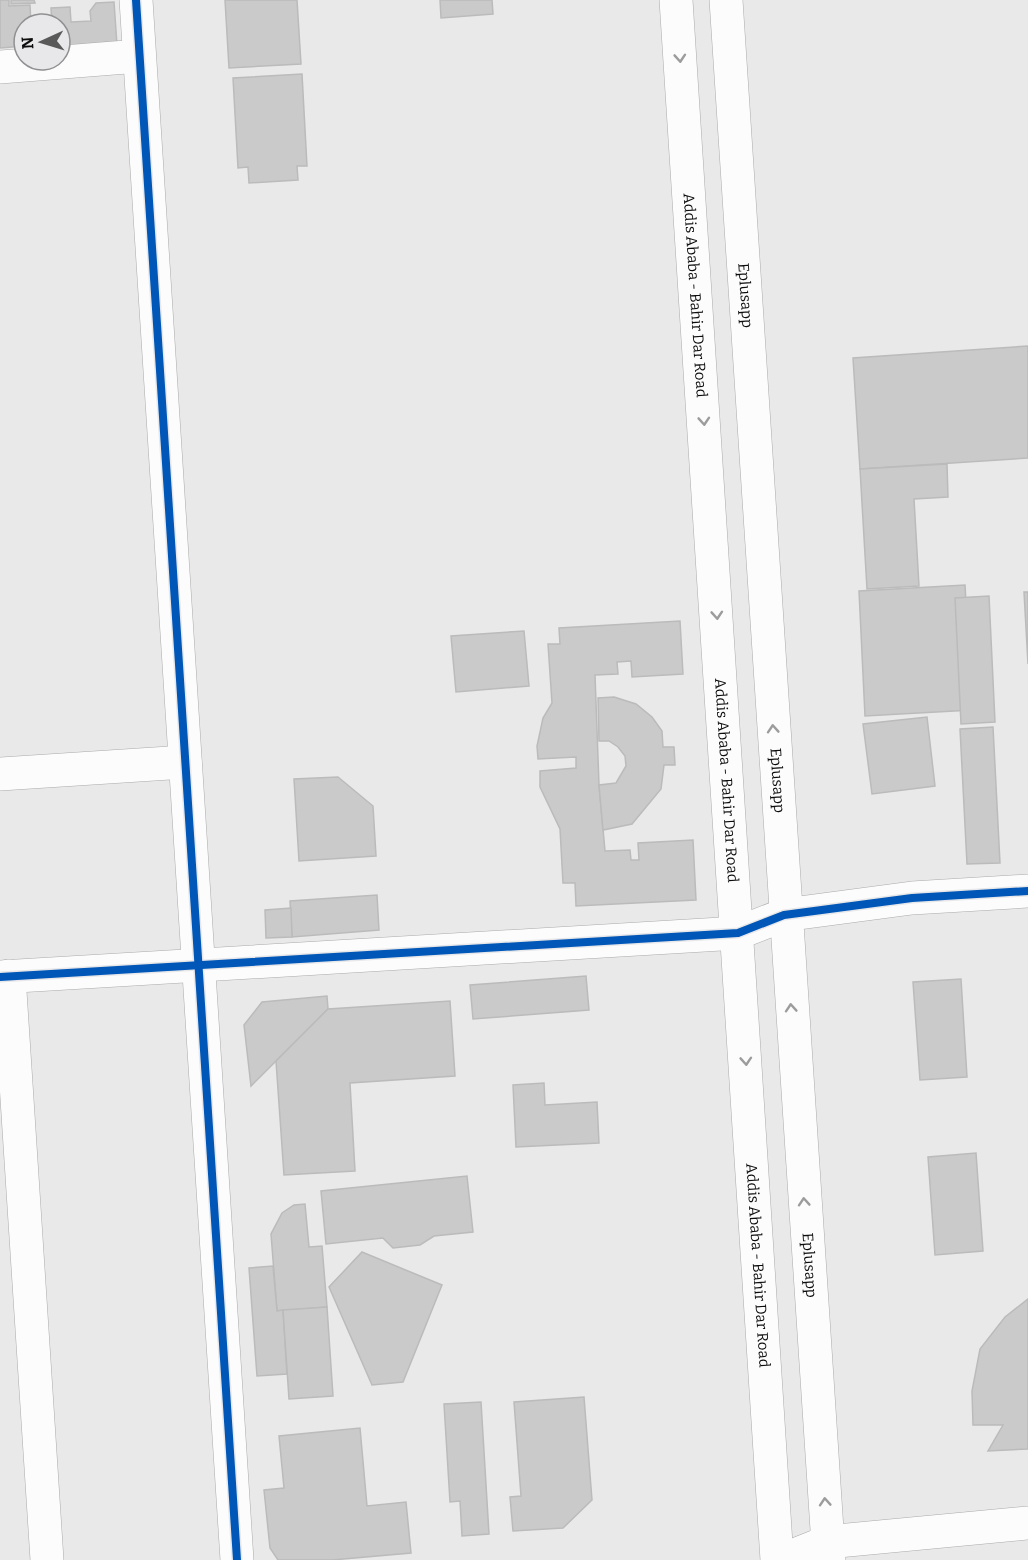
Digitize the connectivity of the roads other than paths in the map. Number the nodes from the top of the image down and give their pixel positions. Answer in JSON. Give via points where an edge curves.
{"nodes":[{"id":1,"x":136,"y":0,"type":"edge"},
{"id":2,"x":676,"y":0,"type":"edge"},
{"id":3,"x":726,"y":0,"type":"edge"},
{"id":4,"x":139,"y":56,"type":"junction"},
{"id":5,"x":0,"y":67,"type":"edge"},
{"id":6,"x":185,"y":762,"type":"junction"},
{"id":7,"x":0,"y":774,"type":"edge"},
{"id":8,"x":1028,"y":891,"type":"edge"},
{"id":9,"x":784,"y":915,"type":"junction"},
{"id":10,"x":738,"y":933,"type":"junction"},
{"id":11,"x":198,"y":964,"type":"junction"},
{"id":12,"x":5,"y":977,"type":"edge"},
{"id":13,"x":1028,"y":1523,"type":"edge"},
{"id":14,"x":828,"y":1551,"type":"edge"},
{"id":15,"x":47,"y":1560,"type":"edge"},
{"id":16,"x":237,"y":1560,"type":"edge"},
{"id":17,"x":777,"y":1560,"type":"edge"},
{"id":18,"x":782,"y":1560,"type":"edge"}],
"edges":[{"from":1,"to":4,"type":"main road"},
{"from":2,"to":10,"type":"main road","name":"Addis Ababa - Bahir Dar Road","one_way":true},
{"from":9,"to":3,"type":"main road","name":"Eplusapp","one_way":true},
{"from":4,"to":5,"type":"main road"},
{"from":4,"to":6,"type":"main road"},
{"from":6,"to":7,"type":"main road"},
{"from":6,"to":11,"type":"main road"},
{"from":8,"to":9,"type":"main road","via":[[912,898]]},
{"from":9,"to":10,"type":"main road"},
{"from":14,"to":9,"type":"main road","name":"Eplusapp","one_way":true},
{"from":10,"to":11,"type":"main road"},
{"from":10,"to":17,"type":"main road","name":"Addis Ababa - Bahir Dar Road","one_way":true},
{"from":11,"to":12,"type":"main road"},
{"from":11,"to":16,"type":"main road"},
{"from":12,"to":15,"type":"main road"},
{"from":13,"to":14,"type":"main road"},
{"from":14,"to":18,"type":"main road"}]}
